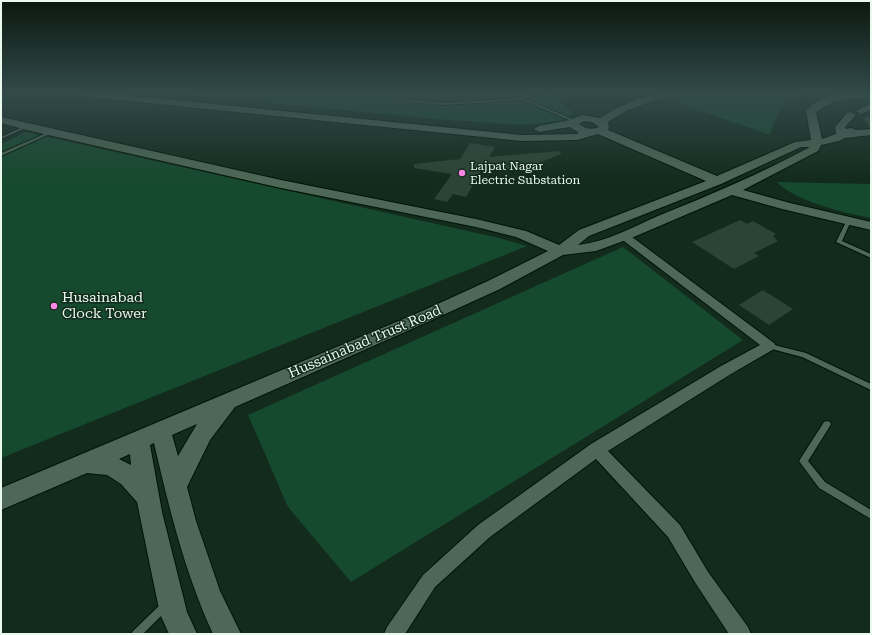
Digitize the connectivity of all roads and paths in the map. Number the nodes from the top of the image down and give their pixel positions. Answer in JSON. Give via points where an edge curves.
{"nodes":[{"id":1,"x":574,"y":122,"type":"edge"},
{"id":2,"x":10,"y":123,"type":"edge"},
{"id":3,"x":370,"y":123,"type":"edge"},
{"id":4,"x":439,"y":123,"type":"edge"},
{"id":5,"x":570,"y":123,"type":"edge"},
{"id":6,"x":592,"y":123,"type":"edge"},
{"id":7,"x":605,"y":123,"type":"edge"},
{"id":8,"x":813,"y":123,"type":"edge"},
{"id":9,"x":845,"y":123,"type":"edge"},
{"id":10,"x":26,"y":127,"type":"junction"},
{"id":11,"x":869,"y":127,"type":"edge"},
{"id":12,"x":598,"y":128,"type":"junction"},
{"id":13,"x":50,"y":133,"type":"junction"},
{"id":14,"x":842,"y":135,"type":"junction"},
{"id":15,"x":1,"y":138,"type":"edge"},
{"id":16,"x":817,"y":143,"type":"junction"},
{"id":17,"x":1,"y":155,"type":"edge"},
{"id":18,"x":713,"y":182,"type":"junction"},
{"id":19,"x":748,"y":183,"type":"junction"},
{"id":20,"x":730,"y":190,"type":"junction"},
{"id":21,"x":787,"y":206,"type":"junction"},
{"id":22,"x":849,"y":221,"type":"junction"},
{"id":23,"x":871,"y":226,"type":"edge"},
{"id":24,"x":624,"y":236,"type":"junction"},
{"id":25,"x":560,"y":251,"type":"junction"},
{"id":26,"x":871,"y":256,"type":"edge"},
{"id":27,"x":770,"y":346,"type":"junction"},
{"id":28,"x":871,"y":387,"type":"edge"},
{"id":29,"x":232,"y":400,"type":"junction"},
{"id":30,"x":827,"y":424,"type":"dead end"},
{"id":31,"x":161,"y":430,"type":"junction"},
{"id":32,"x":138,"y":440,"type":"junction"},
{"id":33,"x":596,"y":450,"type":"junction"},
{"id":34,"x":86,"y":463,"type":"junction"},
{"id":35,"x":175,"y":488,"type":"junction"},
{"id":36,"x":148,"y":498,"type":"junction"},
{"id":37,"x":1,"y":499,"type":"edge"},
{"id":38,"x":871,"y":515,"type":"edge"},
{"id":39,"x":172,"y":600,"type":"junction"},
{"id":40,"x":136,"y":634,"type":"edge"},
{"id":41,"x":183,"y":634,"type":"edge"},
{"id":42,"x":227,"y":634,"type":"edge"},
{"id":43,"x":394,"y":634,"type":"edge"},
{"id":44,"x":741,"y":634,"type":"edge"}],
"edges":[{"from":1,"to":12,"type":"street","via":[[579,129]]},
{"from":2,"to":10,"type":"street"},
{"from":3,"to":12,"type":"street","via":[[522,138],[577,137]]},
{"from":4,"to":5,"type":"street","via":[[528,130]]},
{"from":6,"to":12,"type":"street"},
{"from":7,"to":12,"type":"street"},
{"from":8,"to":16,"type":"street"},
{"from":9,"to":14,"type":"street","via":[[840,127]]},
{"from":10,"to":13,"type":"street"},
{"from":10,"to":15,"type":"lane"},
{"from":11,"to":14,"type":"street"},
{"from":12,"to":18,"type":"street","via":[[655,155],[660,162]]},
{"from":13,"to":17,"type":"lane"},
{"from":13,"to":25,"type":"street","via":[[281,184],[476,223],[521,234]]},
{"from":14,"to":16,"type":"street"},
{"from":16,"to":18,"type":"street","via":[[799,144]]},
{"from":16,"to":19,"type":"street","name":"Hussainabad Trust Road","via":[[814,149]]},
{"from":18,"to":25,"type":"street","via":[[584,233]]},
{"from":19,"to":20,"type":"street","name":"Hussainabad Trust Road"},
{"from":19,"to":21,"type":"street"},
{"from":20,"to":21,"type":"street"},
{"from":20,"to":24,"type":"street","name":"Hussainabad Trust Road"},
{"from":21,"to":22,"type":"street"},
{"from":22,"to":23,"type":"street"},
{"from":22,"to":26,"type":"lane","via":[[839,242]]},
{"from":24,"to":25,"type":"street","name":"Hussainabad Trust Road","via":[[591,248]]},
{"from":24,"to":27,"type":"street"},
{"from":25,"to":29,"type":"street","name":"Hussainabad Trust Road","via":[[426,316]]},
{"from":27,"to":28,"type":"lane","via":[[804,355]]},
{"from":27,"to":33,"type":"street"},
{"from":29,"to":31,"type":"street","name":"Hussainabad Trust Road"},
{"from":29,"to":35,"type":"street","via":[[214,417],[199,437]]},
{"from":30,"to":38,"type":"lane","via":[[803,461],[822,485]]},
{"from":31,"to":32,"type":"street","name":"Hussainabad Trust Road"},
{"from":31,"to":35,"type":"street"},
{"from":32,"to":34,"type":"street","name":"Hussainabad Trust Road"},
{"from":32,"to":36,"type":"street"},
{"from":33,"to":43,"type":"street","via":[[484,531],[429,581]]},
{"from":33,"to":44,"type":"street","via":[[674,531],[702,578]]},
{"from":34,"to":36,"type":"street","via":[[115,466],[136,482]]},
{"from":34,"to":37,"type":"street","name":"Hussainabad Trust Road"},
{"from":35,"to":42,"type":"street","via":[[209,596]]},
{"from":36,"to":39,"type":"street"},
{"from":39,"to":40,"type":"lane"},
{"from":39,"to":41,"type":"street","via":[[174,614]]}]}
